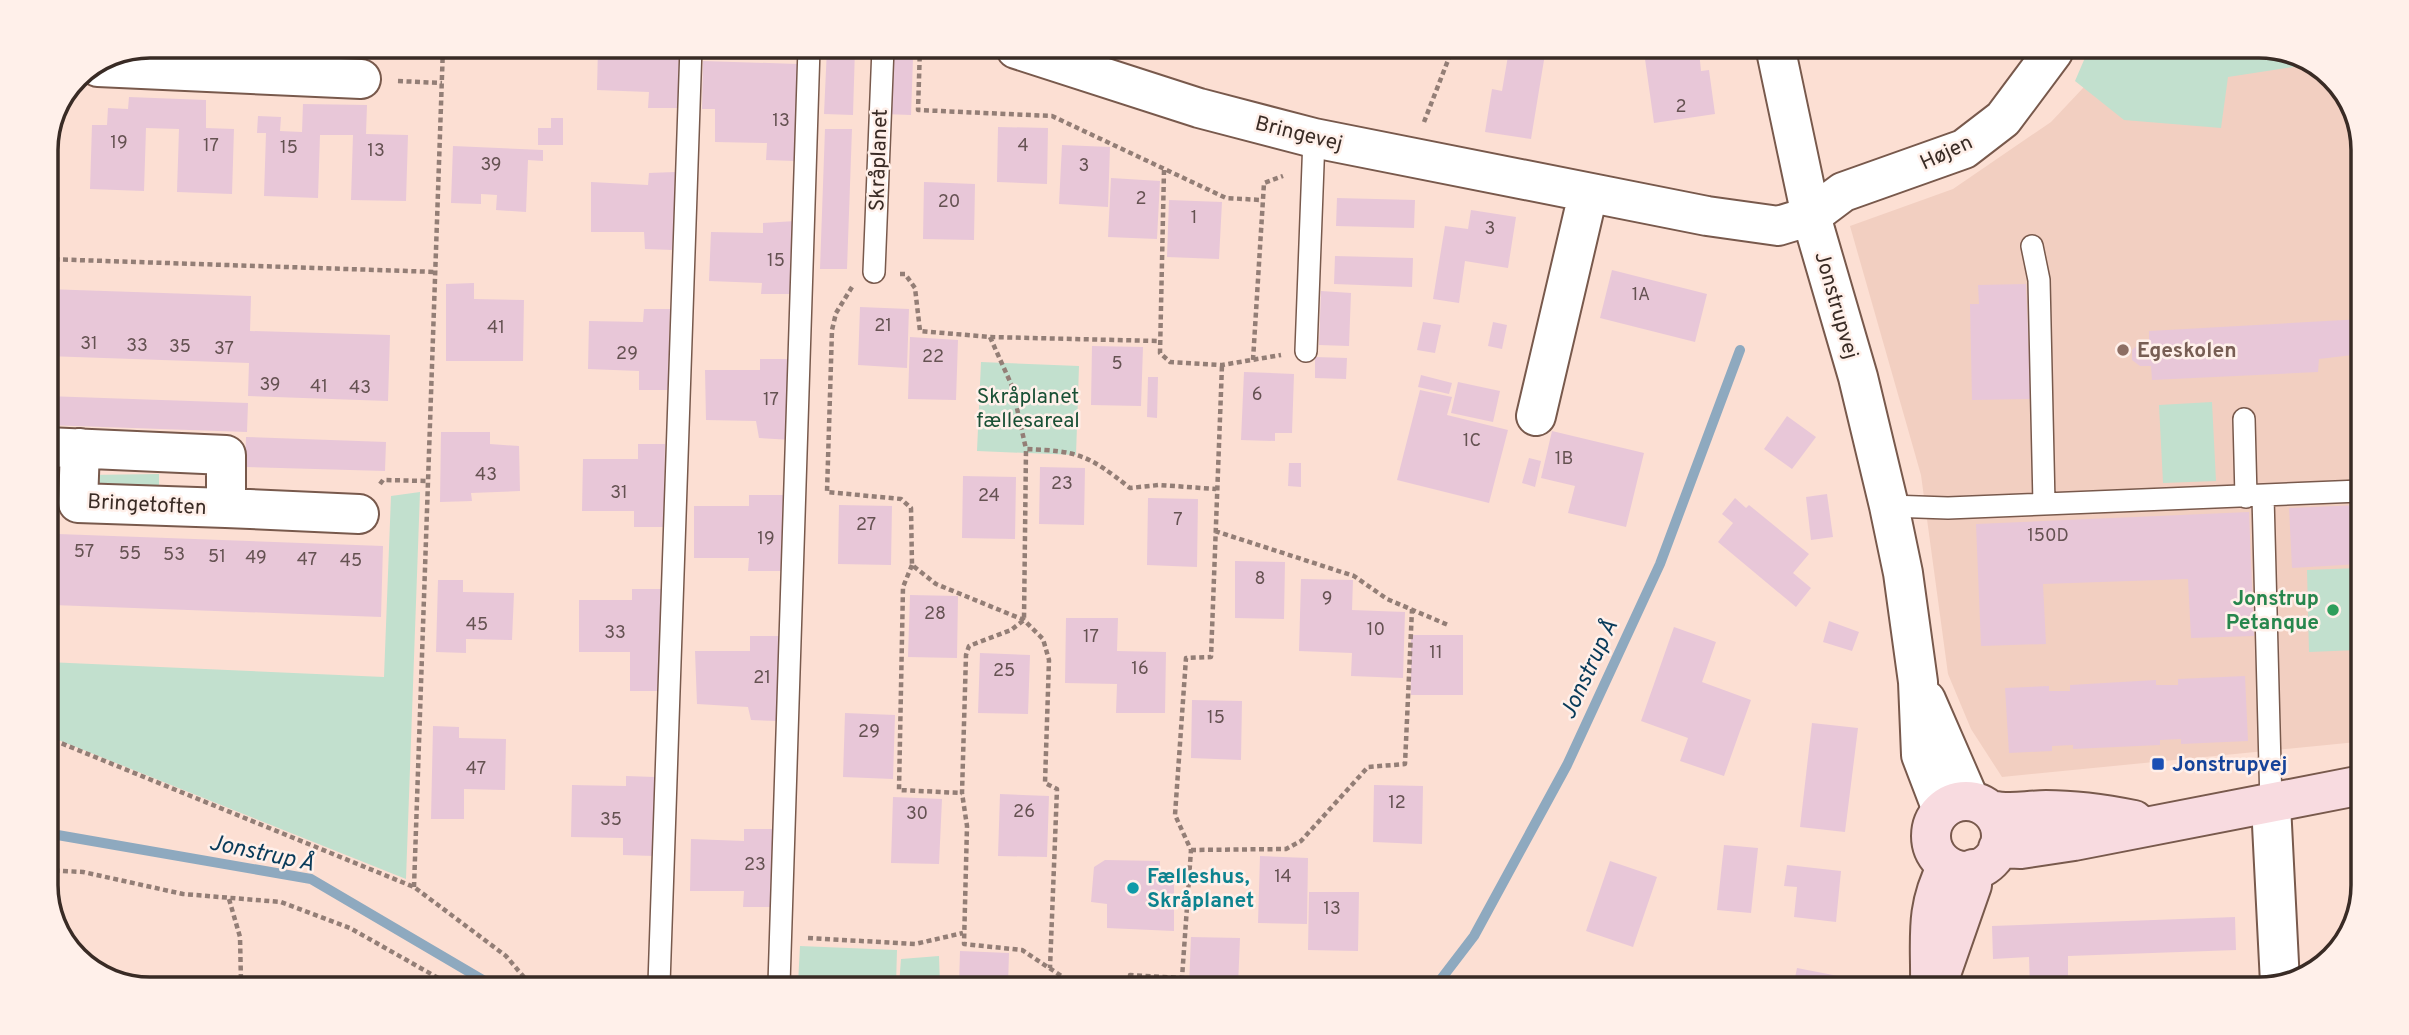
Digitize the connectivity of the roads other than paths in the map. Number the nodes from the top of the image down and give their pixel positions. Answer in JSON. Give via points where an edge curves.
{"nodes":[{"id":1,"x":691,"y":58,"type":"edge"},
{"id":2,"x":809,"y":58,"type":"edge"},
{"id":3,"x":883,"y":58,"type":"edge"},
{"id":4,"x":1044,"y":58,"type":"edge"},
{"id":5,"x":1777,"y":58,"type":"edge"},
{"id":6,"x":2049,"y":58,"type":"edge"},
{"id":7,"x":109,"y":68,"type":"edge"},
{"id":8,"x":361,"y":79,"type":"road end"},
{"id":9,"x":1313,"y":157,"type":"junction"},
{"id":10,"x":1588,"y":194,"type":"junction"},
{"id":11,"x":1811,"y":216,"type":"junction"},
{"id":12,"x":2032,"y":246,"type":"dead end"},
{"id":13,"x":874,"y":272,"type":"road end"},
{"id":14,"x":1306,"y":351,"type":"road end"},
{"id":15,"x":1536,"y":416,"type":"dead end"},
{"id":16,"x":2244,"y":419,"type":"dead end"},
{"id":17,"x":63,"y":448,"type":"edge"},
{"id":18,"x":2351,"y":492,"type":"edge"},
{"id":19,"x":2255,"y":497,"type":"junction"},
{"id":20,"x":2044,"y":504,"type":"junction"},
{"id":21,"x":1889,"y":506,"type":"junction"},
{"id":22,"x":226,"y":508,"type":"junction"},
{"id":23,"x":359,"y":514,"type":"dead end"},
{"id":24,"x":2351,"y":787,"type":"edge"},
{"id":25,"x":2271,"y":806,"type":"junction"},
{"id":26,"x":1968,"y":807,"type":"junction"},
{"id":27,"x":2156,"y":824,"type":"junction"},
{"id":28,"x":1973,"y":861,"type":"junction"},
{"id":29,"x":2280,"y":974,"type":"edge"},
{"id":30,"x":659,"y":977,"type":"edge"},
{"id":31,"x":779,"y":977,"type":"edge"},
{"id":32,"x":1931,"y":977,"type":"edge"}],
"edges":[{"from":1,"to":30,"type":"lane"},
{"from":2,"to":31,"type":"lane"},
{"from":3,"to":13,"type":"lane","name":"Skråplanet"},
{"from":4,"to":9,"type":"street","name":"Bringevej","via":[[1199,108]]},
{"from":5,"to":11,"type":"street","name":"Jonstrupvej"},
{"from":6,"to":11,"type":"street","name":"Højen","via":[[2003,119],[1964,149],[1843,192]]},
{"from":7,"to":8,"type":"street"},
{"from":9,"to":10,"type":"street","name":"Bringevej","via":[[1410,159]]},
{"from":9,"to":14,"type":"lane"},
{"from":10,"to":11,"type":"street","name":"Bringevej","via":[[1778,226]]},
{"from":10,"to":15,"type":"street"},
{"from":11,"to":21,"type":"street","name":"Jonstrupvej","via":[[1858,377]]},
{"from":12,"to":20,"type":"lane","via":[[2039,280]]},
{"from":16,"to":19,"type":"lane"},
{"from":17,"to":22,"type":"street","name":"Bringetoften","via":[[78,503]]},
{"from":17,"to":22,"type":"street","name":"Bringetoften","via":[[226,455]]},
{"from":18,"to":19,"type":"lane"},
{"from":19,"to":20,"type":"lane"},
{"from":19,"to":25,"type":"lane"},
{"from":20,"to":21,"type":"lane"},
{"from":21,"to":26,"type":"street","name":"Jonstrupvej","via":[[1917,682]]},
{"from":22,"to":23,"type":"street","name":"Bringetoften"},
{"from":24,"to":25,"type":"street"},
{"from":25,"to":27,"type":"street"},
{"from":25,"to":29,"type":"street"},
{"from":26,"to":27,"type":"street","via":[[2010,814],[2045,810],[2097,813]]},
{"from":26,"to":28,"type":"street","via":[[2000,829]]},
{"from":26,"to":28,"type":"street","via":[[1934,823],[1931,838],[1932,848]]},
{"from":27,"to":28,"type":"street"},
{"from":28,"to":32,"type":"street","via":[[1934,891],[1928,924]]}]}
